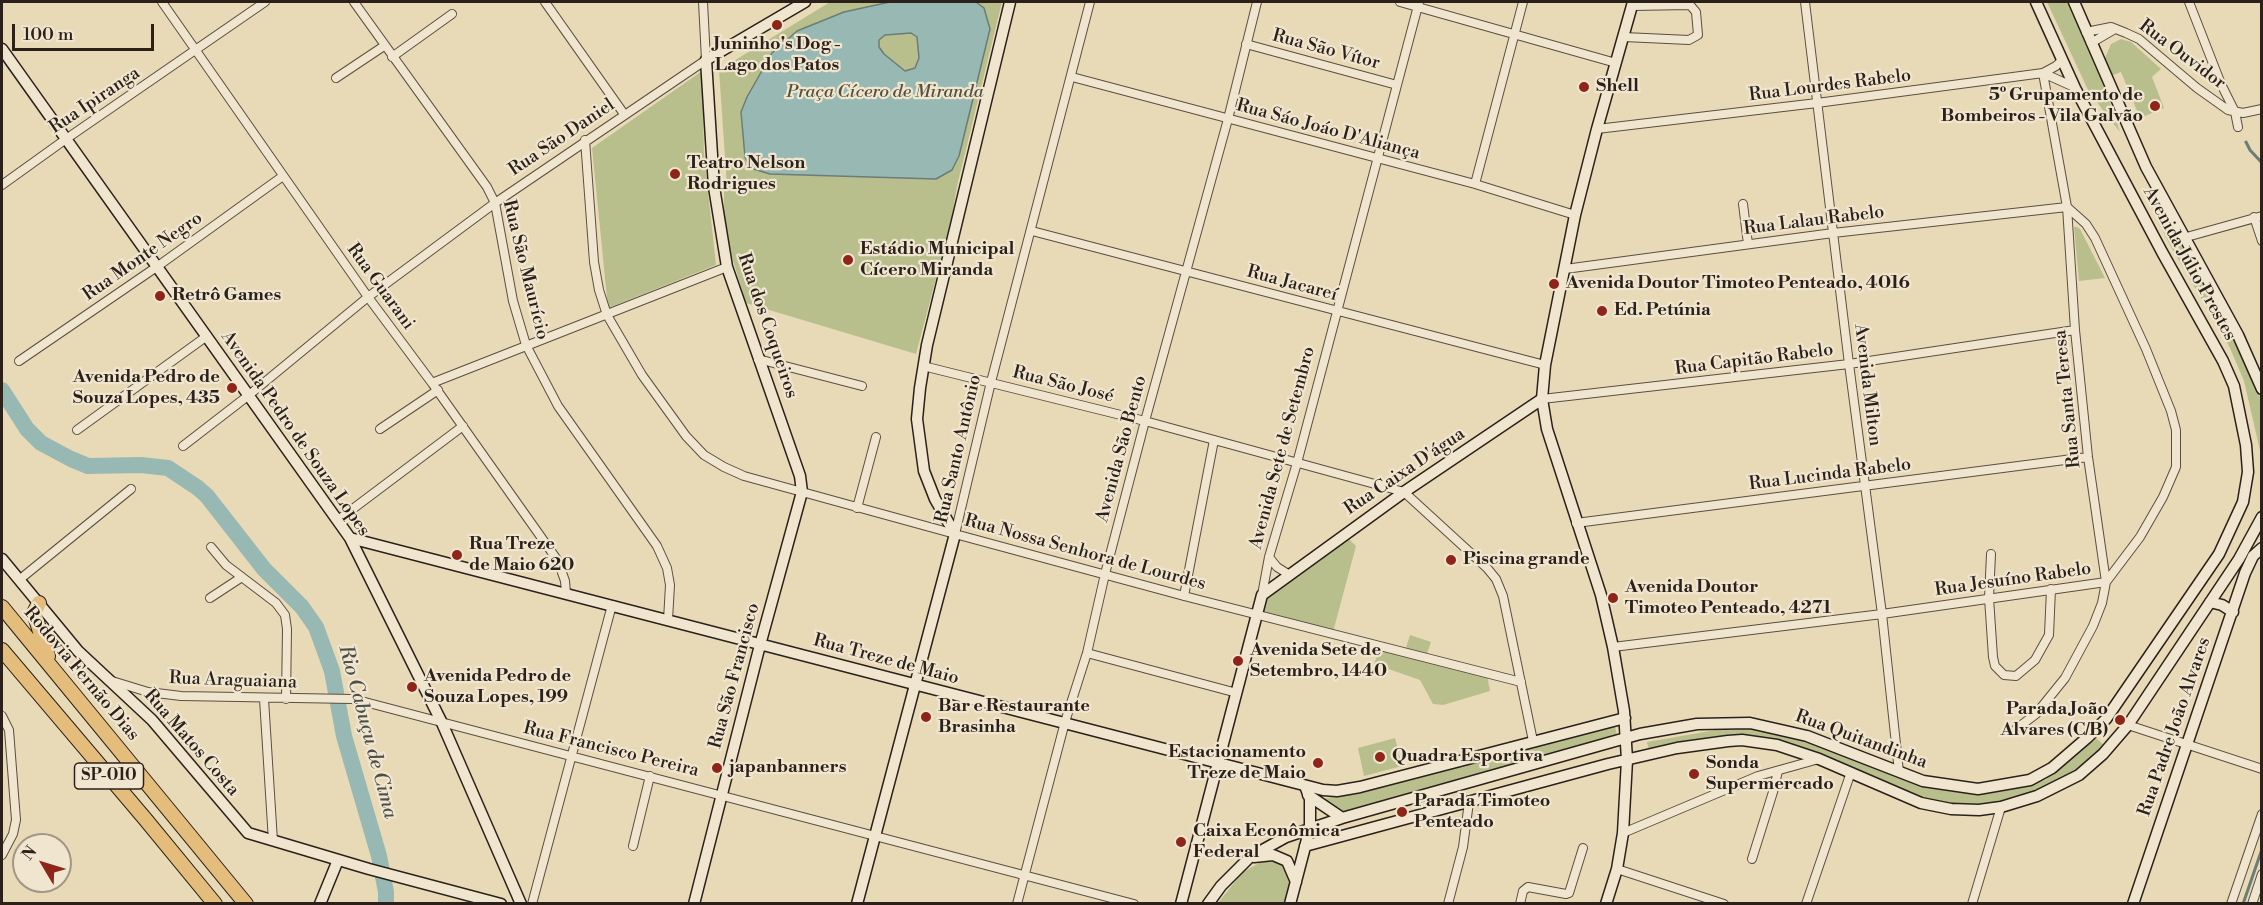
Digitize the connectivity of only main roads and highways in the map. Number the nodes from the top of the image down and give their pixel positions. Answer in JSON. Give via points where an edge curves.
{"nodes":[{"id":1,"x":805,"y":2,"type":"edge"},
{"id":2,"x":1010,"y":2,"type":"edge"},
{"id":3,"x":2036,"y":2,"type":"edge"},
{"id":4,"x":2074,"y":2,"type":"edge"},
{"id":5,"x":1633,"y":4,"type":"edge"},
{"id":6,"x":2,"y":49,"type":"edge"},
{"id":7,"x":2262,"y":389,"type":"edge"},
{"id":8,"x":1542,"y":399,"type":"junction"},
{"id":9,"x":802,"y":492,"type":"joint"},
{"id":10,"x":2262,"y":517,"type":"edge"},
{"id":11,"x":350,"y":538,"type":"junction"},
{"id":12,"x":2262,"y":548,"type":"edge"},
{"id":13,"x":2219,"y":554,"type":"junction"},
{"id":14,"x":2,"y":559,"type":"edge"},
{"id":15,"x":2244,"y":561,"type":"junction"},
{"id":16,"x":1262,"y":595,"type":"joint"},
{"id":17,"x":39,"y":603,"type":"junction"},
{"id":18,"x":2210,"y":603,"type":"junction"},
{"id":19,"x":2,"y":607,"type":"edge"},
{"id":20,"x":2233,"y":612,"type":"junction"},
{"id":21,"x":760,"y":645,"type":"junction"},
{"id":22,"x":2,"y":650,"type":"edge"},
{"id":23,"x":52,"y":667,"type":"junction"},
{"id":24,"x":915,"y":685,"type":"junction"},
{"id":25,"x":1624,"y":718,"type":"junction"},
{"id":26,"x":1626,"y":739,"type":"junction"},
{"id":27,"x":1628,"y":760,"type":"junction"},
{"id":28,"x":1218,"y":764,"type":"junction"},
{"id":29,"x":1307,"y":791,"type":"junction"},
{"id":30,"x":1342,"y":818,"type":"junction"},
{"id":31,"x":1310,"y":828,"type":"junction"},
{"id":32,"x":1305,"y":846,"type":"junction"},
{"id":33,"x":1250,"y":857,"type":"junction"},
{"id":34,"x":338,"y":860,"type":"junction"},
{"id":35,"x":1296,"y":882,"type":"junction"},
{"id":36,"x":215,"y":903,"type":"edge"},
{"id":37,"x":246,"y":903,"type":"edge"},
{"id":38,"x":320,"y":903,"type":"edge"},
{"id":39,"x":501,"y":903,"type":"edge"},
{"id":40,"x":521,"y":903,"type":"edge"},
{"id":41,"x":694,"y":903,"type":"edge"},
{"id":42,"x":857,"y":903,"type":"edge"},
{"id":43,"x":1181,"y":903,"type":"edge"},
{"id":44,"x":1208,"y":903,"type":"edge"},
{"id":45,"x":1290,"y":903,"type":"edge"},
{"id":46,"x":1606,"y":903,"type":"edge"},
{"id":47,"x":2133,"y":903,"type":"edge"}],
"edges":[{"from":1,"to":9,"type":"main road","name":"Rua dos Coqueiros","via":[[706,60],[714,187],[727,267],[801,476]]},
{"from":2,"to":24,"type":"main road","name":"Rua Santo Antônio","via":[[923,366],[917,419],[924,471],[955,534]]},
{"from":3,"to":13,"type":"main road","name":"Avenida Júlio Prestes","via":[[2061,61],[2234,386],[2248,472],[2243,502]]},
{"from":4,"to":7,"type":"main road","name":"Avenida Júlio Prestes","via":[[2146,167],[2238,335]]},
{"from":5,"to":8,"type":"main road","via":[[1575,215],[1545,365]]},
{"from":6,"to":11,"type":"main road","name":"Avenida Pedro de Souza Lopes"},
{"from":8,"to":16,"type":"main road","name":"Rua Caixa D'água"},
{"from":8,"to":25,"type":"main road","via":[[1547,429],[1601,595]]},
{"from":9,"to":21,"type":"main road","name":"Rua São Francisco"},
{"from":10,"to":15,"type":"main road"},
{"from":11,"to":21,"type":"main road","name":"Rua Treze de Maio"},
{"from":11,"to":40,"type":"main road","name":"Avenida Pedro de Souza Lopes","via":[[442,723]]},
{"from":12,"to":15,"type":"main road"},
{"from":13,"to":15,"type":"main road"},
{"from":13,"to":26,"type":"main road","name":"Rua Quitandinha","via":[[2106,719],[2052,768],[2030,780],[1978,789],[1923,781],[1807,735],[1750,723],[1697,724]]},
{"from":14,"to":17,"type":"main road","name":"Rua Matos Costa"},
{"from":15,"to":18,"type":"main road"},
{"from":15,"to":20,"type":"main road","name":"Rua Padre João Alvares"},
{"from":16,"to":28,"type":"main road","name":"Avenida Sete de Setembro"},
{"from":17,"to":23,"type":"highway","via":[[34,614]]},
{"from":17,"to":34,"type":"main road","name":"Rua Matos Costa","via":[[78,651],[152,720],[248,833]]},
{"from":18,"to":20,"type":"main road"},
{"from":18,"to":27,"type":"main road","via":[[2128,725],[2103,754],[2079,776],[2037,796],[2001,807],[1951,809],[1921,802],[1819,759],[1777,745],[1742,740],[1677,748]]},
{"from":19,"to":23,"type":"highway","name":"Rodovia Fernão Dias","number":"SP-010"},
{"from":20,"to":47,"type":"main road","name":"Rua Padre João Alvares"},
{"from":21,"to":24,"type":"main road","name":"Rua Treze de Maio"},
{"from":21,"to":41,"type":"main road","name":"Rua São Francisco"},
{"from":22,"to":36,"type":"highway","number":"SP-010"},
{"from":23,"to":37,"type":"highway","name":"Rodovia Fernão Dias","number":"SP-010"},
{"from":24,"to":28,"type":"main road","name":"Rua Treze de Maio"},
{"from":24,"to":42,"type":"main road","name":"Rua Santo Antônio"},
{"from":25,"to":26,"type":"main road"},
{"from":25,"to":29,"type":"main road","name":"Rua Treze de Maio","via":[[1360,787]]},
{"from":26,"to":27,"type":"main road"},
{"from":26,"to":30,"type":"main road","name":"Rua Quitandinha"},
{"from":27,"to":32,"type":"main road"},
{"from":27,"to":46,"type":"main road","via":[[1623,833]]},
{"from":28,"to":29,"type":"main road","name":"Rua Treze de Maio"},
{"from":28,"to":43,"type":"main road","name":"Avenida Sete de Setembro"},
{"from":29,"to":30,"type":"main road"},
{"from":29,"to":31,"type":"main road"},
{"from":30,"to":31,"type":"main road","name":"Rua Quitandinha"},
{"from":31,"to":32,"type":"main road"},
{"from":31,"to":33,"type":"main road","name":"Rua Quitandinha"},
{"from":32,"to":35,"type":"main road"},
{"from":33,"to":35,"type":"main road","via":[[1281,858],[1291,867]]},
{"from":33,"to":44,"type":"main road","name":"Rua Quitandinha"},
{"from":34,"to":38,"type":"main road"},
{"from":34,"to":39,"type":"main road","name":"Rua Matos Costa"},
{"from":35,"to":45,"type":"main road"}]}
